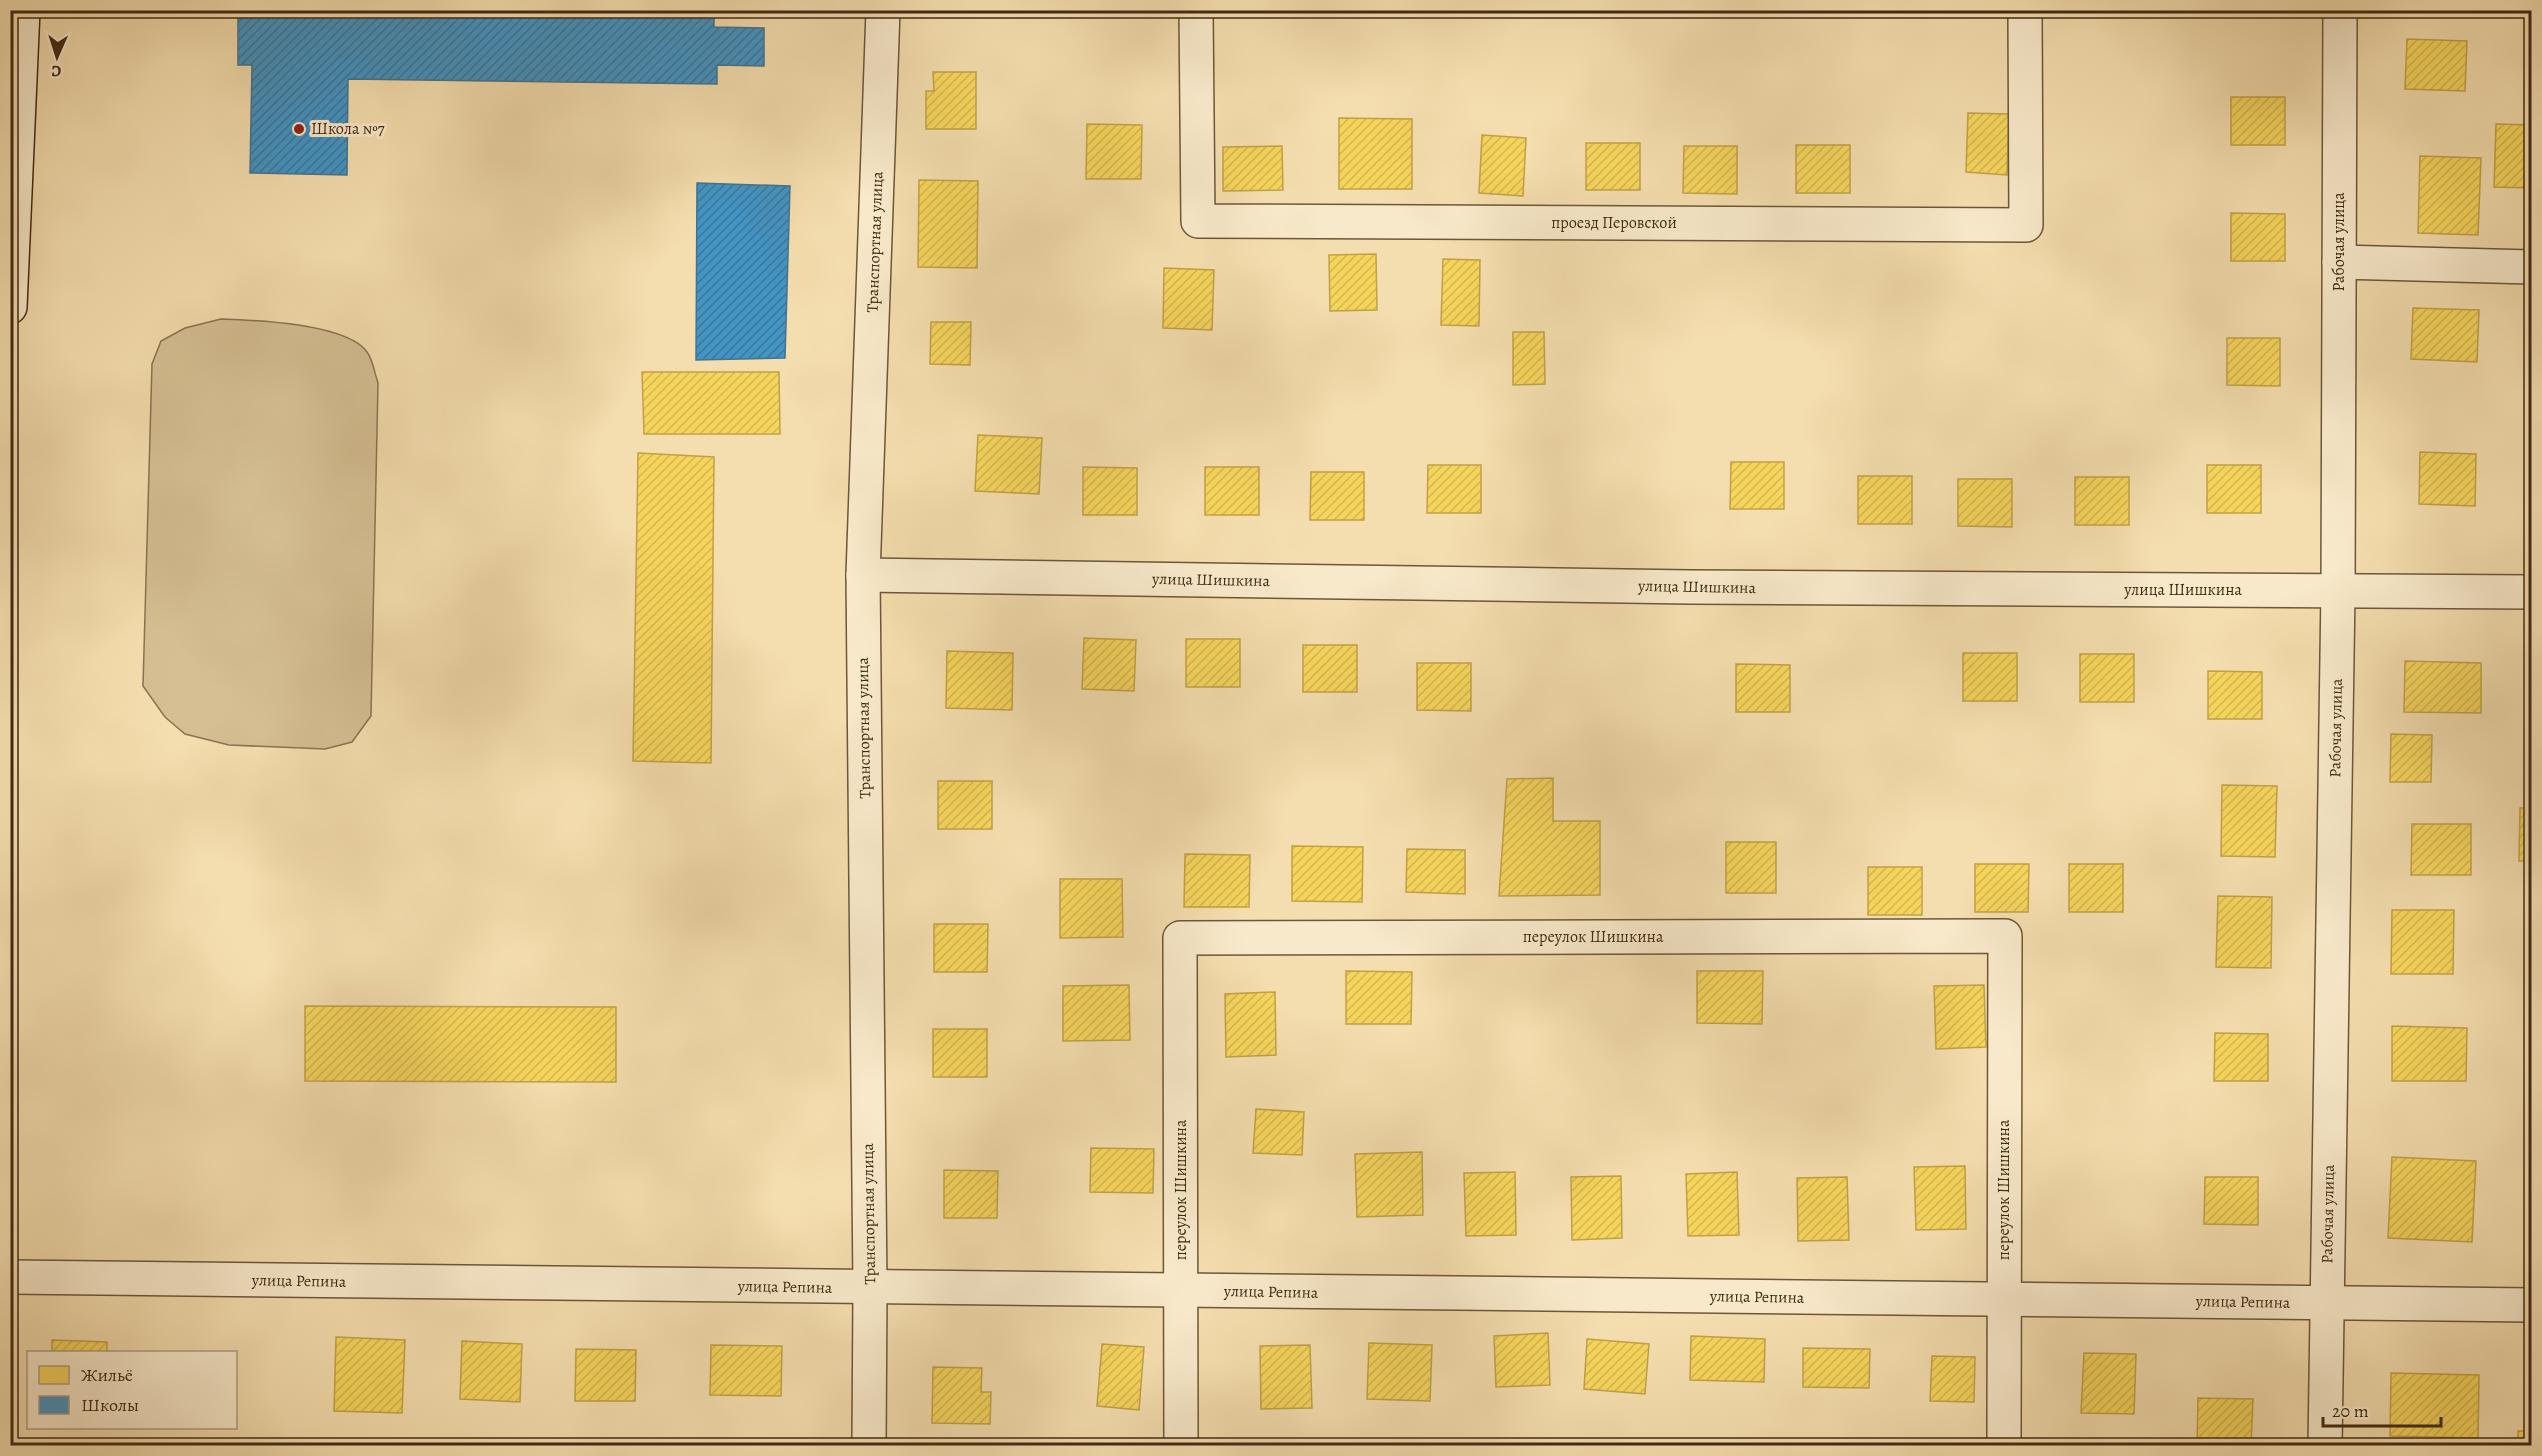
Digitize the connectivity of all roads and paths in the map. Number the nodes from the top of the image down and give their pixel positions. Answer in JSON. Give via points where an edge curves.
{"nodes":[{"id":1,"x":23,"y":10,"type":"edge"},
{"id":2,"x":883,"y":10,"type":"edge"},
{"id":3,"x":1196,"y":10,"type":"edge"},
{"id":4,"x":2025,"y":10,"type":"edge"},
{"id":5,"x":2340,"y":10,"type":"edge"},
{"id":6,"x":2339,"y":262,"type":"junction"},
{"id":7,"x":2532,"y":267,"type":"edge"},
{"id":8,"x":10,"y":307,"type":"edge"},
{"id":9,"x":863,"y":575,"type":"junction"},
{"id":10,"x":2338,"y":591,"type":"junction"},
{"id":11,"x":2532,"y":592,"type":"edge"},
{"id":12,"x":10,"y":1277,"type":"edge"},
{"id":13,"x":870,"y":1288,"type":"junction"},
{"id":14,"x":1181,"y":1291,"type":"junction"},
{"id":15,"x":2004,"y":1300,"type":"junction"},
{"id":16,"x":2327,"y":1303,"type":"junction"},
{"id":17,"x":2532,"y":1305,"type":"edge"},
{"id":18,"x":868,"y":1446,"type":"edge"},
{"id":19,"x":1181,"y":1446,"type":"edge"},
{"id":20,"x":2004,"y":1446,"type":"edge"},
{"id":21,"x":2325,"y":1446,"type":"edge"}],
"edges":[{"from":1,"to":8,"type":"street"},
{"from":2,"to":9,"type":"street","name":"Транспортная улица"},
{"from":3,"to":4,"type":"street","name":"проезд Перовской","via":[[1198,221],[2026,225]]},
{"from":5,"to":6,"type":"street","name":"Рабочая улица"},
{"from":6,"to":7,"type":"street"},
{"from":6,"to":10,"type":"street","name":"Рабочая улица"},
{"from":9,"to":10,"type":"street","name":"улица Шишкина"},
{"from":9,"to":13,"type":"street","name":"Транспортная улица"},
{"from":10,"to":11,"type":"street","name":"улица Шишкина"},
{"from":10,"to":16,"type":"street","name":"Рабочая улица"},
{"from":12,"to":13,"type":"street","name":"улица Репина"},
{"from":13,"to":14,"type":"street","name":"улица Репина"},
{"from":13,"to":18,"type":"street","name":"Транспортная улица"},
{"from":14,"to":15,"type":"street","name":"улица Репина"},
{"from":14,"to":15,"type":"street","name":"переулок Шишкина","via":[[1180,938],[2005,936]]},
{"from":14,"to":19,"type":"street","name":"переулок Шишкина"},
{"from":15,"to":16,"type":"street","name":"улица Репина"},
{"from":15,"to":20,"type":"street","name":"переулок Шишкина"},
{"from":16,"to":17,"type":"street","name":"улица Репина"},
{"from":16,"to":21,"type":"street","name":"Рабочая улица"}]}
